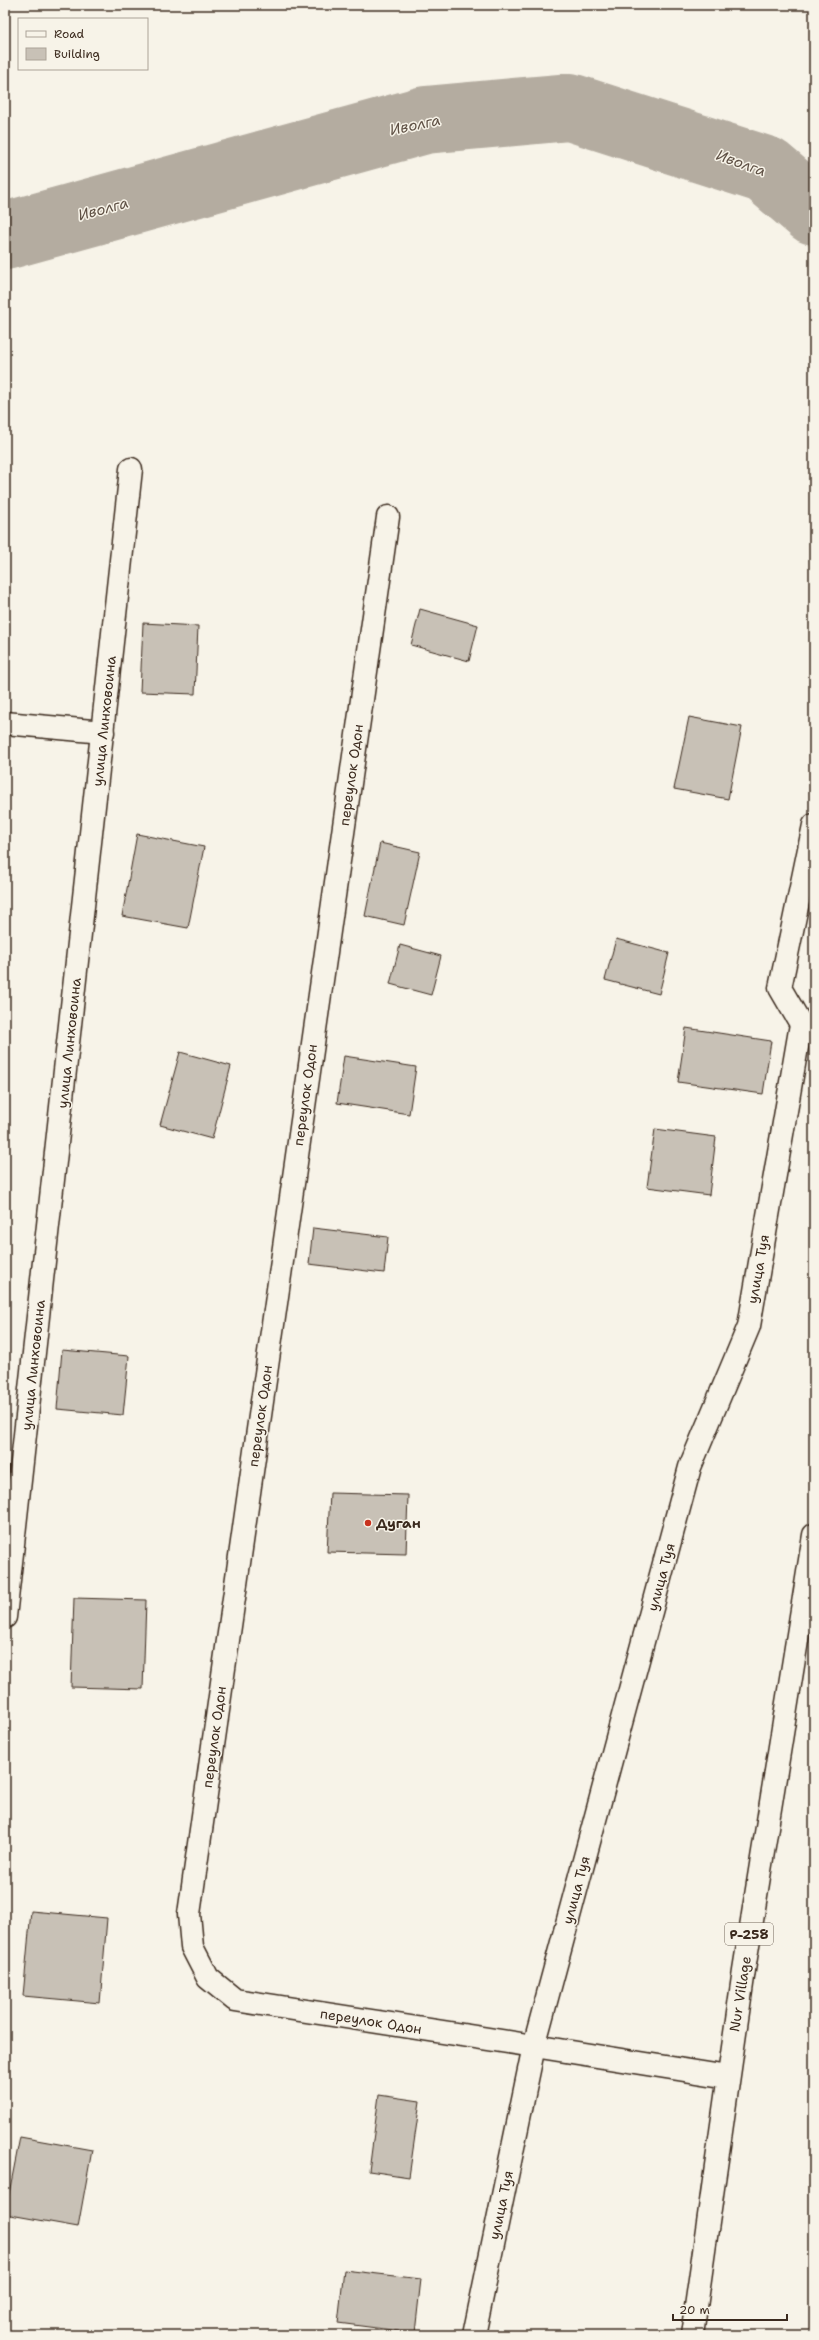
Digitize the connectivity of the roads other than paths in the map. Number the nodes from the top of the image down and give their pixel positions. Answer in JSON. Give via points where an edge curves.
{"nodes":[{"id":1,"x":131,"y":469,"type":"dead end"},
{"id":2,"x":388,"y":517,"type":"dead end"},
{"id":3,"x":5,"y":723,"type":"edge"},
{"id":4,"x":103,"y":732,"type":"junction"},
{"id":5,"x":814,"y":824,"type":"edge"},
{"id":6,"x":814,"y":1535,"type":"edge"},
{"id":7,"x":5,"y":1617,"type":"edge"},
{"id":8,"x":534,"y":2046,"type":"junction"},
{"id":9,"x":728,"y":2077,"type":"junction"},
{"id":10,"x":474,"y":2335,"type":"edge"},
{"id":11,"x":692,"y":2335,"type":"edge"}],
"edges":[{"from":1,"to":4,"type":"main road","name":"улица Линховоина"},
{"from":2,"to":8,"type":"main road","name":"переулок Одон","via":[[188,1914],[192,1947],[208,1978],[235,2000]]},
{"from":3,"to":4,"type":"main road"},
{"from":4,"to":7,"type":"main road","name":"улица Линховоина"},
{"from":5,"to":8,"type":"main road","name":"улица Туя","via":[[780,988],[801,1024],[748,1326],[690,1467]]},
{"from":6,"to":9,"type":"main road","name":"Nur Village","number":"Р-258"},
{"from":8,"to":9,"type":"main road","name":"переулок Одон"},
{"from":8,"to":10,"type":"main road","name":"улица Туя"},
{"from":9,"to":11,"type":"main road","name":"Nur Village","number":"Р-258"}]}
